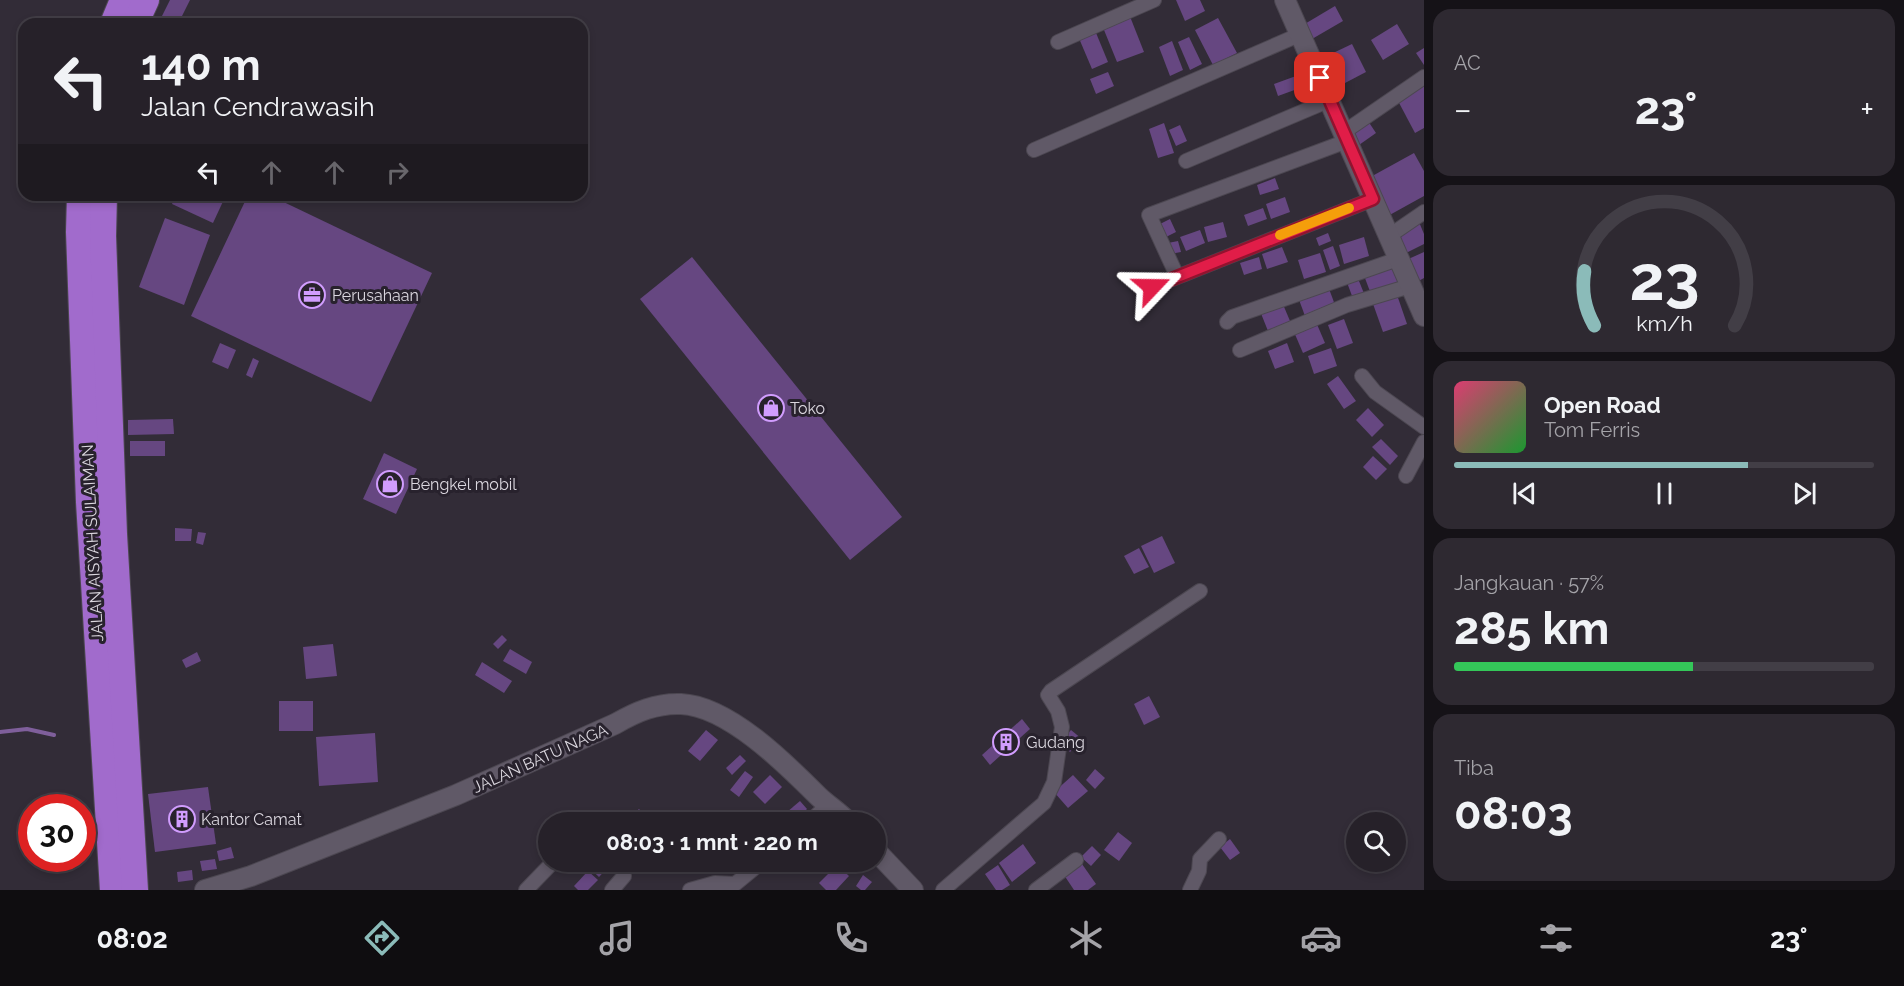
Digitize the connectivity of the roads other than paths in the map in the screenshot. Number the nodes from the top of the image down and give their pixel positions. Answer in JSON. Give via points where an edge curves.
{"nodes":[{"id":1,"x":123,"y":0,"type":"edge"},
{"id":2,"x":147,"y":0,"type":"edge"},
{"id":3,"x":1154,"y":0,"type":"edge"},
{"id":4,"x":1287,"y":1,"type":"edge"},
{"id":5,"x":116,"y":18,"type":"edge"},
{"id":6,"x":138,"y":18,"type":"edge"},
{"id":7,"x":1301,"y":34,"type":"junction"},
{"id":8,"x":1058,"y":42,"type":"dead end"},
{"id":9,"x":1424,"y":77,"type":"edge"},
{"id":10,"x":1330,"y":100,"type":"junction"},
{"id":11,"x":1346,"y":137,"type":"junction"},
{"id":12,"x":1034,"y":150,"type":"dead end"},
{"id":13,"x":1186,"y":161,"type":"dead end"},
{"id":14,"x":1373,"y":199,"type":"junction"},
{"id":15,"x":80,"y":201,"type":"edge"},
{"id":16,"x":104,"y":201,"type":"edge"},
{"id":17,"x":1424,"y":212,"type":"edge"},
{"id":18,"x":1389,"y":236,"type":"junction"},
{"id":19,"x":1398,"y":259,"type":"junction"},
{"id":20,"x":1177,"y":276,"type":"junction"},
{"id":21,"x":1410,"y":286,"type":"junction"},
{"id":22,"x":1152,"y":287,"type":"dead end"},
{"id":23,"x":1424,"y":316,"type":"edge"},
{"id":24,"x":1227,"y":322,"type":"dead end"},
{"id":25,"x":1240,"y":350,"type":"dead end"},
{"id":26,"x":1362,"y":376,"type":"dead end"},
{"id":27,"x":1424,"y":427,"type":"edge"},
{"id":28,"x":1424,"y":442,"type":"edge"},
{"id":29,"x":1406,"y":476,"type":"dead end"},
{"id":30,"x":1200,"y":591,"type":"dead end"},
{"id":31,"x":828,"y":806,"type":"junction"},
{"id":32,"x":821,"y":812,"type":"edge"},
{"id":33,"x":838,"y":812,"type":"edge"},
{"id":34,"x":1219,"y":839,"type":"dead end"},
{"id":35,"x":1076,"y":861,"type":"dead end"},
{"id":36,"x":886,"y":862,"type":"edge"},
{"id":37,"x":543,"y":872,"type":"edge"},
{"id":38,"x":623,"y":872,"type":"edge"},
{"id":39,"x":750,"y":872,"type":"edge"},
{"id":40,"x":112,"y":890,"type":"edge"},
{"id":41,"x":135,"y":890,"type":"edge"},
{"id":42,"x":205,"y":890,"type":"edge"},
{"id":43,"x":526,"y":890,"type":"edge"},
{"id":44,"x":612,"y":890,"type":"edge"},
{"id":45,"x":690,"y":890,"type":"edge"},
{"id":46,"x":913,"y":890,"type":"edge"},
{"id":47,"x":943,"y":890,"type":"edge"},
{"id":48,"x":1036,"y":890,"type":"edge"},
{"id":49,"x":1190,"y":890,"type":"edge"}],
"edges":[{"from":1,"to":5,"type":"highway"},
{"from":2,"to":6,"type":"highway"},
{"from":3,"to":8,"type":"street"},
{"from":4,"to":7,"type":"street"},
{"from":7,"to":10,"type":"street"},
{"from":7,"to":12,"type":"street"},
{"from":9,"to":11,"type":"street"},
{"from":10,"to":11,"type":"street"},
{"from":10,"to":13,"type":"street"},
{"from":11,"to":14,"type":"street"},
{"from":11,"to":20,"type":"street","via":[[1149,215]]},
{"from":14,"to":18,"type":"street"},
{"from":14,"to":20,"type":"street"},
{"from":15,"to":40,"type":"highway","name":"JALAN AISYAH SULAIMAN","via":[[89,502]]},
{"from":16,"to":41,"type":"highway","name":"JALAN AISYAH SULAIMAN","via":[[113,505]]},
{"from":17,"to":18,"type":"street"},
{"from":18,"to":19,"type":"street"},
{"from":19,"to":21,"type":"street"},
{"from":19,"to":24,"type":"street"},
{"from":20,"to":22,"type":"street"},
{"from":21,"to":23,"type":"street"},
{"from":21,"to":25,"type":"street","via":[[1347,305]]},
{"from":26,"to":27,"type":"street","via":[[1375,392]]},
{"from":28,"to":29,"type":"street"},
{"from":30,"to":47,"type":"street","via":[[1051,691],[1048,695],[1062,726],[1054,782],[1044,802]]},
{"from":31,"to":32,"type":"street"},
{"from":31,"to":33,"type":"street","name":"JALAN BATU NAGA"},
{"from":31,"to":42,"type":"street","name":"JALAN BATU NAGA","via":[[753,737],[694,706],[668,704],[638,712],[456,795],[251,876]]},
{"from":34,"to":49,"type":"street","via":[[1200,859]]},
{"from":35,"to":48,"type":"street"},
{"from":36,"to":46,"type":"street"},
{"from":37,"to":43,"type":"street"},
{"from":38,"to":44,"type":"street"},
{"from":39,"to":45,"type":"street","via":[[735,884]]}]}
